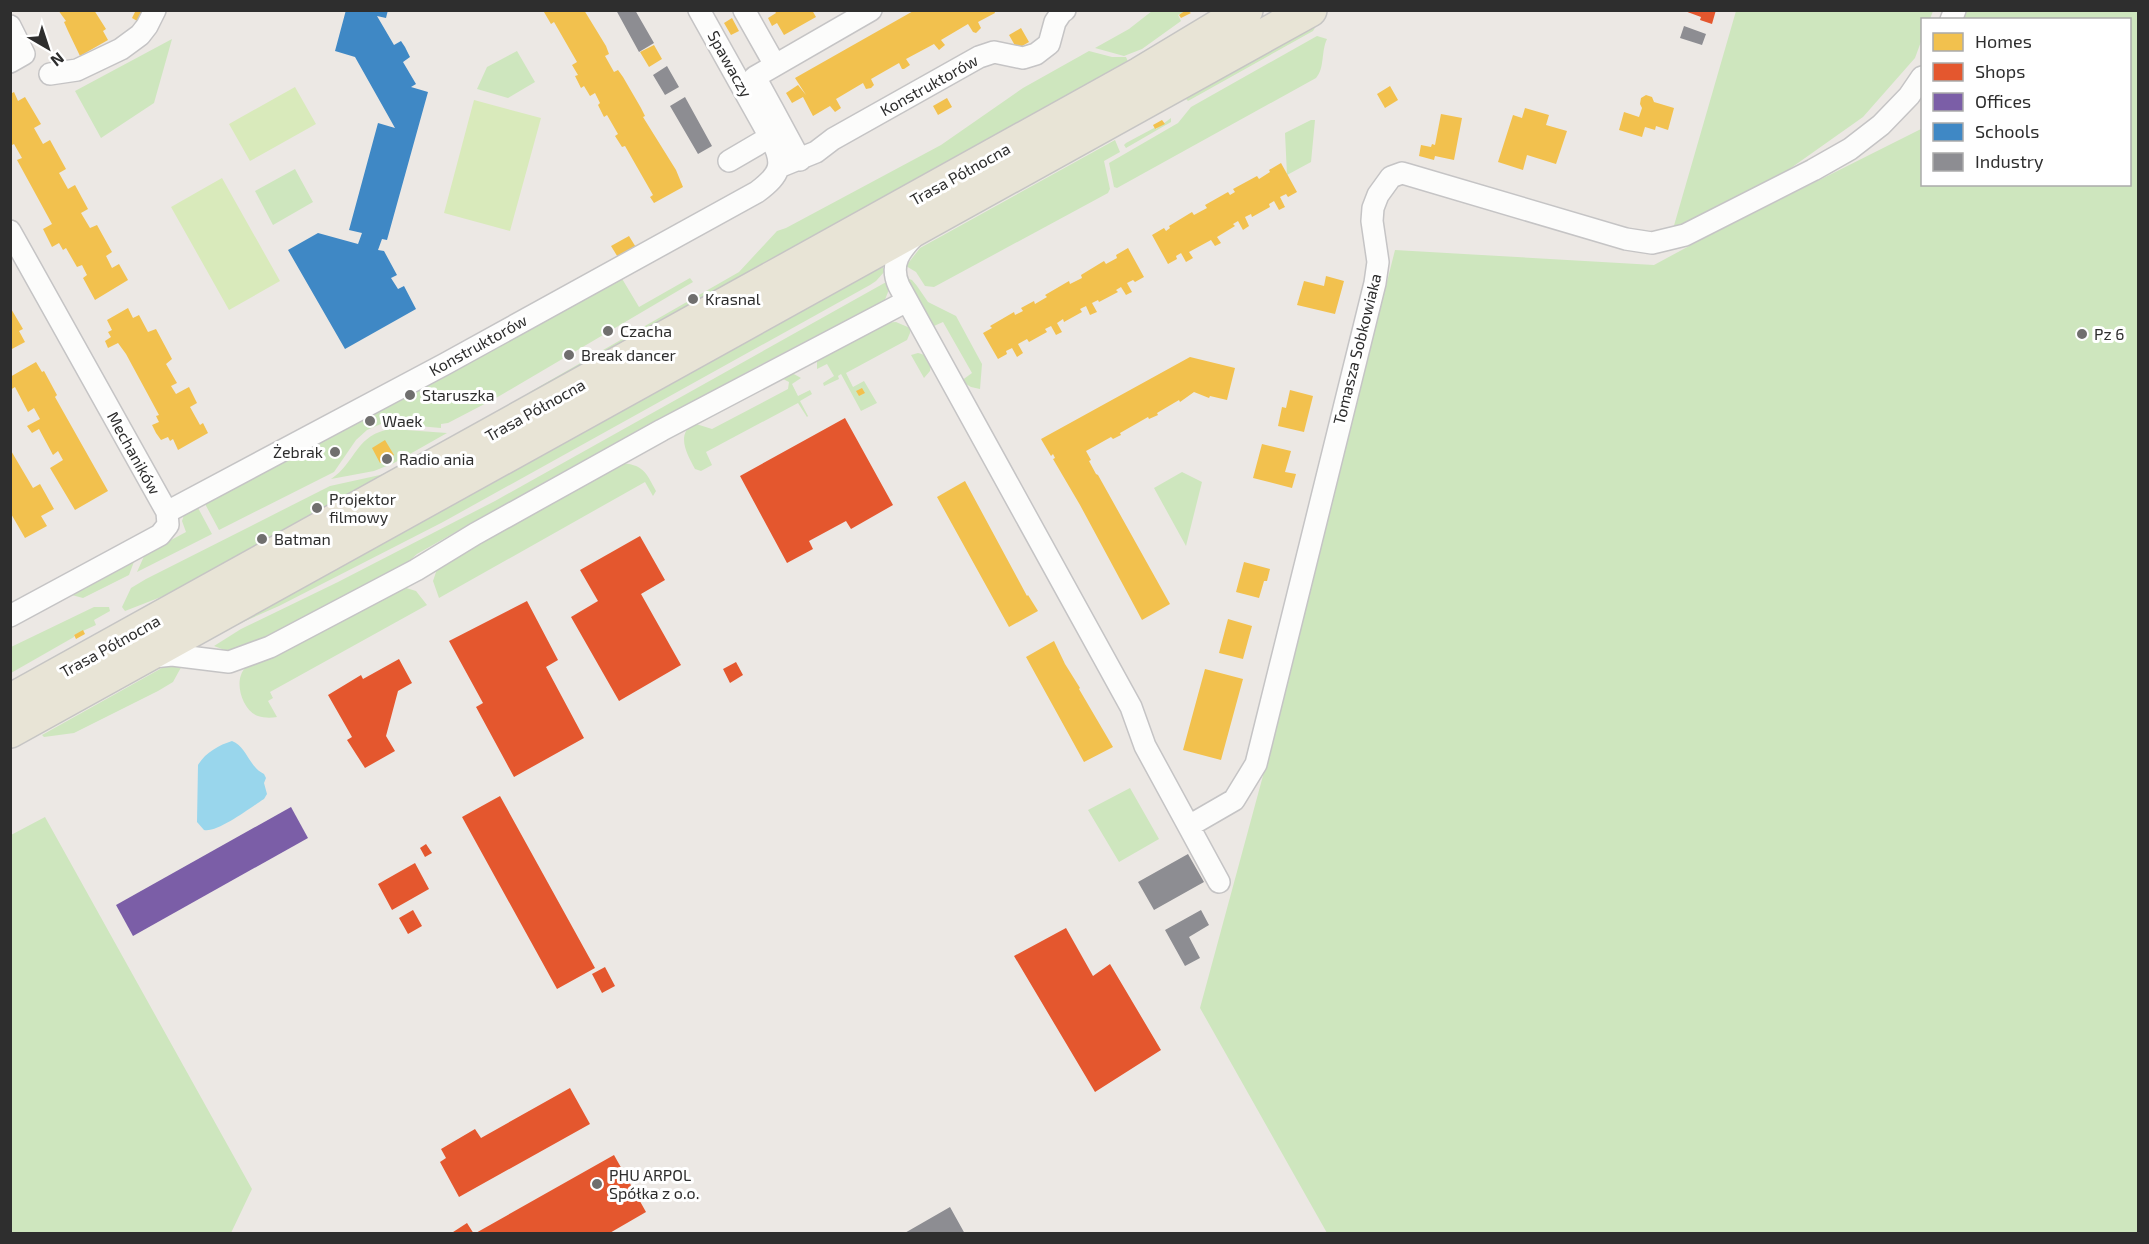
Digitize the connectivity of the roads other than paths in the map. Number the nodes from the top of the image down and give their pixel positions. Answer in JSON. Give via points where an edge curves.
{"nodes":[{"id":1,"x":155,"y":10,"type":"edge"},
{"id":2,"x":699,"y":10,"type":"edge"},
{"id":3,"x":744,"y":10,"type":"edge"},
{"id":4,"x":871,"y":10,"type":"edge"},
{"id":5,"x":1065,"y":10,"type":"edge"},
{"id":6,"x":1246,"y":10,"type":"edge"},
{"id":7,"x":1310,"y":10,"type":"edge"},
{"id":8,"x":10,"y":27,"type":"edge"},
{"id":9,"x":17,"y":58,"type":"edge"},
{"id":10,"x":776,"y":65,"type":"junction"},
{"id":11,"x":50,"y":74,"type":"dead end"},
{"id":12,"x":1921,"y":80,"type":"edge"},
{"id":13,"x":765,"y":112,"type":"junction"},
{"id":14,"x":770,"y":137,"type":"junction"},
{"id":15,"x":800,"y":160,"type":"junction"},
{"id":16,"x":729,"y":161,"type":"dead end"},
{"id":17,"x":779,"y":167,"type":"junction"},
{"id":18,"x":927,"y":224,"type":"junction"},
{"id":19,"x":10,"y":231,"type":"edge"},
{"id":20,"x":907,"y":301,"type":"junction"},
{"id":21,"x":167,"y":512,"type":"junction"},
{"id":22,"x":13,"y":608,"type":"edge"},
{"id":23,"x":141,"y":659,"type":"junction"},
{"id":24,"x":10,"y":702,"type":"edge"},
{"id":25,"x":10,"y":731,"type":"edge"},
{"id":26,"x":1189,"y":826,"type":"junction"},
{"id":27,"x":1219,"y":882,"type":"dead end"}],
"edges":[{"from":1,"to":11,"type":"street","via":[[140,35],[121,49],[77,70]]},
{"from":2,"to":13,"type":"street","name":"Spawaczy"},
{"from":3,"to":10,"type":"street"},
{"from":4,"to":10,"type":"street"},
{"from":5,"to":15,"type":"street","name":"Konstruktorów","via":[[1055,22],[1049,44],[1036,54],[1023,58],[994,52],[979,57]]},
{"from":6,"to":24,"type":"main road","name":"Trasa Północna","via":[[1140,74]]},
{"from":7,"to":18,"type":"main road","name":"Trasa Północna"},
{"from":8,"to":9,"type":"street"},
{"from":10,"to":13,"type":"street","via":[[754,77]]},
{"from":12,"to":26,"type":"street","name":"Tomasza Sobkowiaka","via":[[1881,125],[1850,149],[1684,235],[1652,243],[1626,239],[1402,173],[1391,177],[1373,208],[1378,262],[1375,282],[1256,764],[1234,800]]},
{"from":13,"to":14,"type":"street"},
{"from":13,"to":15,"type":"street","name":"Spawaczy"},
{"from":14,"to":16,"type":"street"},
{"from":14,"to":17,"type":"street","via":[[778,151]]},
{"from":15,"to":17,"type":"street","name":"Konstruktorów"},
{"from":17,"to":21,"type":"street","name":"Konstruktorów","via":[[758,192]]},
{"from":18,"to":20,"type":"street","via":[[895,264],[894,275]]},
{"from":18,"to":23,"type":"main road","name":"Trasa Północna"},
{"from":19,"to":21,"type":"street","name":"Mechaników"},
{"from":20,"to":23,"type":"street","name":"Trasa Północna","via":[[662,430],[416,570],[270,647],[229,662],[172,655]]},
{"from":20,"to":26,"type":"street","via":[[1128,701],[1145,746]]},
{"from":21,"to":22,"type":"street","name":"Mechaników","via":[[168,525],[160,535]]},
{"from":23,"to":25,"type":"main road","name":"Trasa Północna"},
{"from":26,"to":27,"type":"street"}]}
